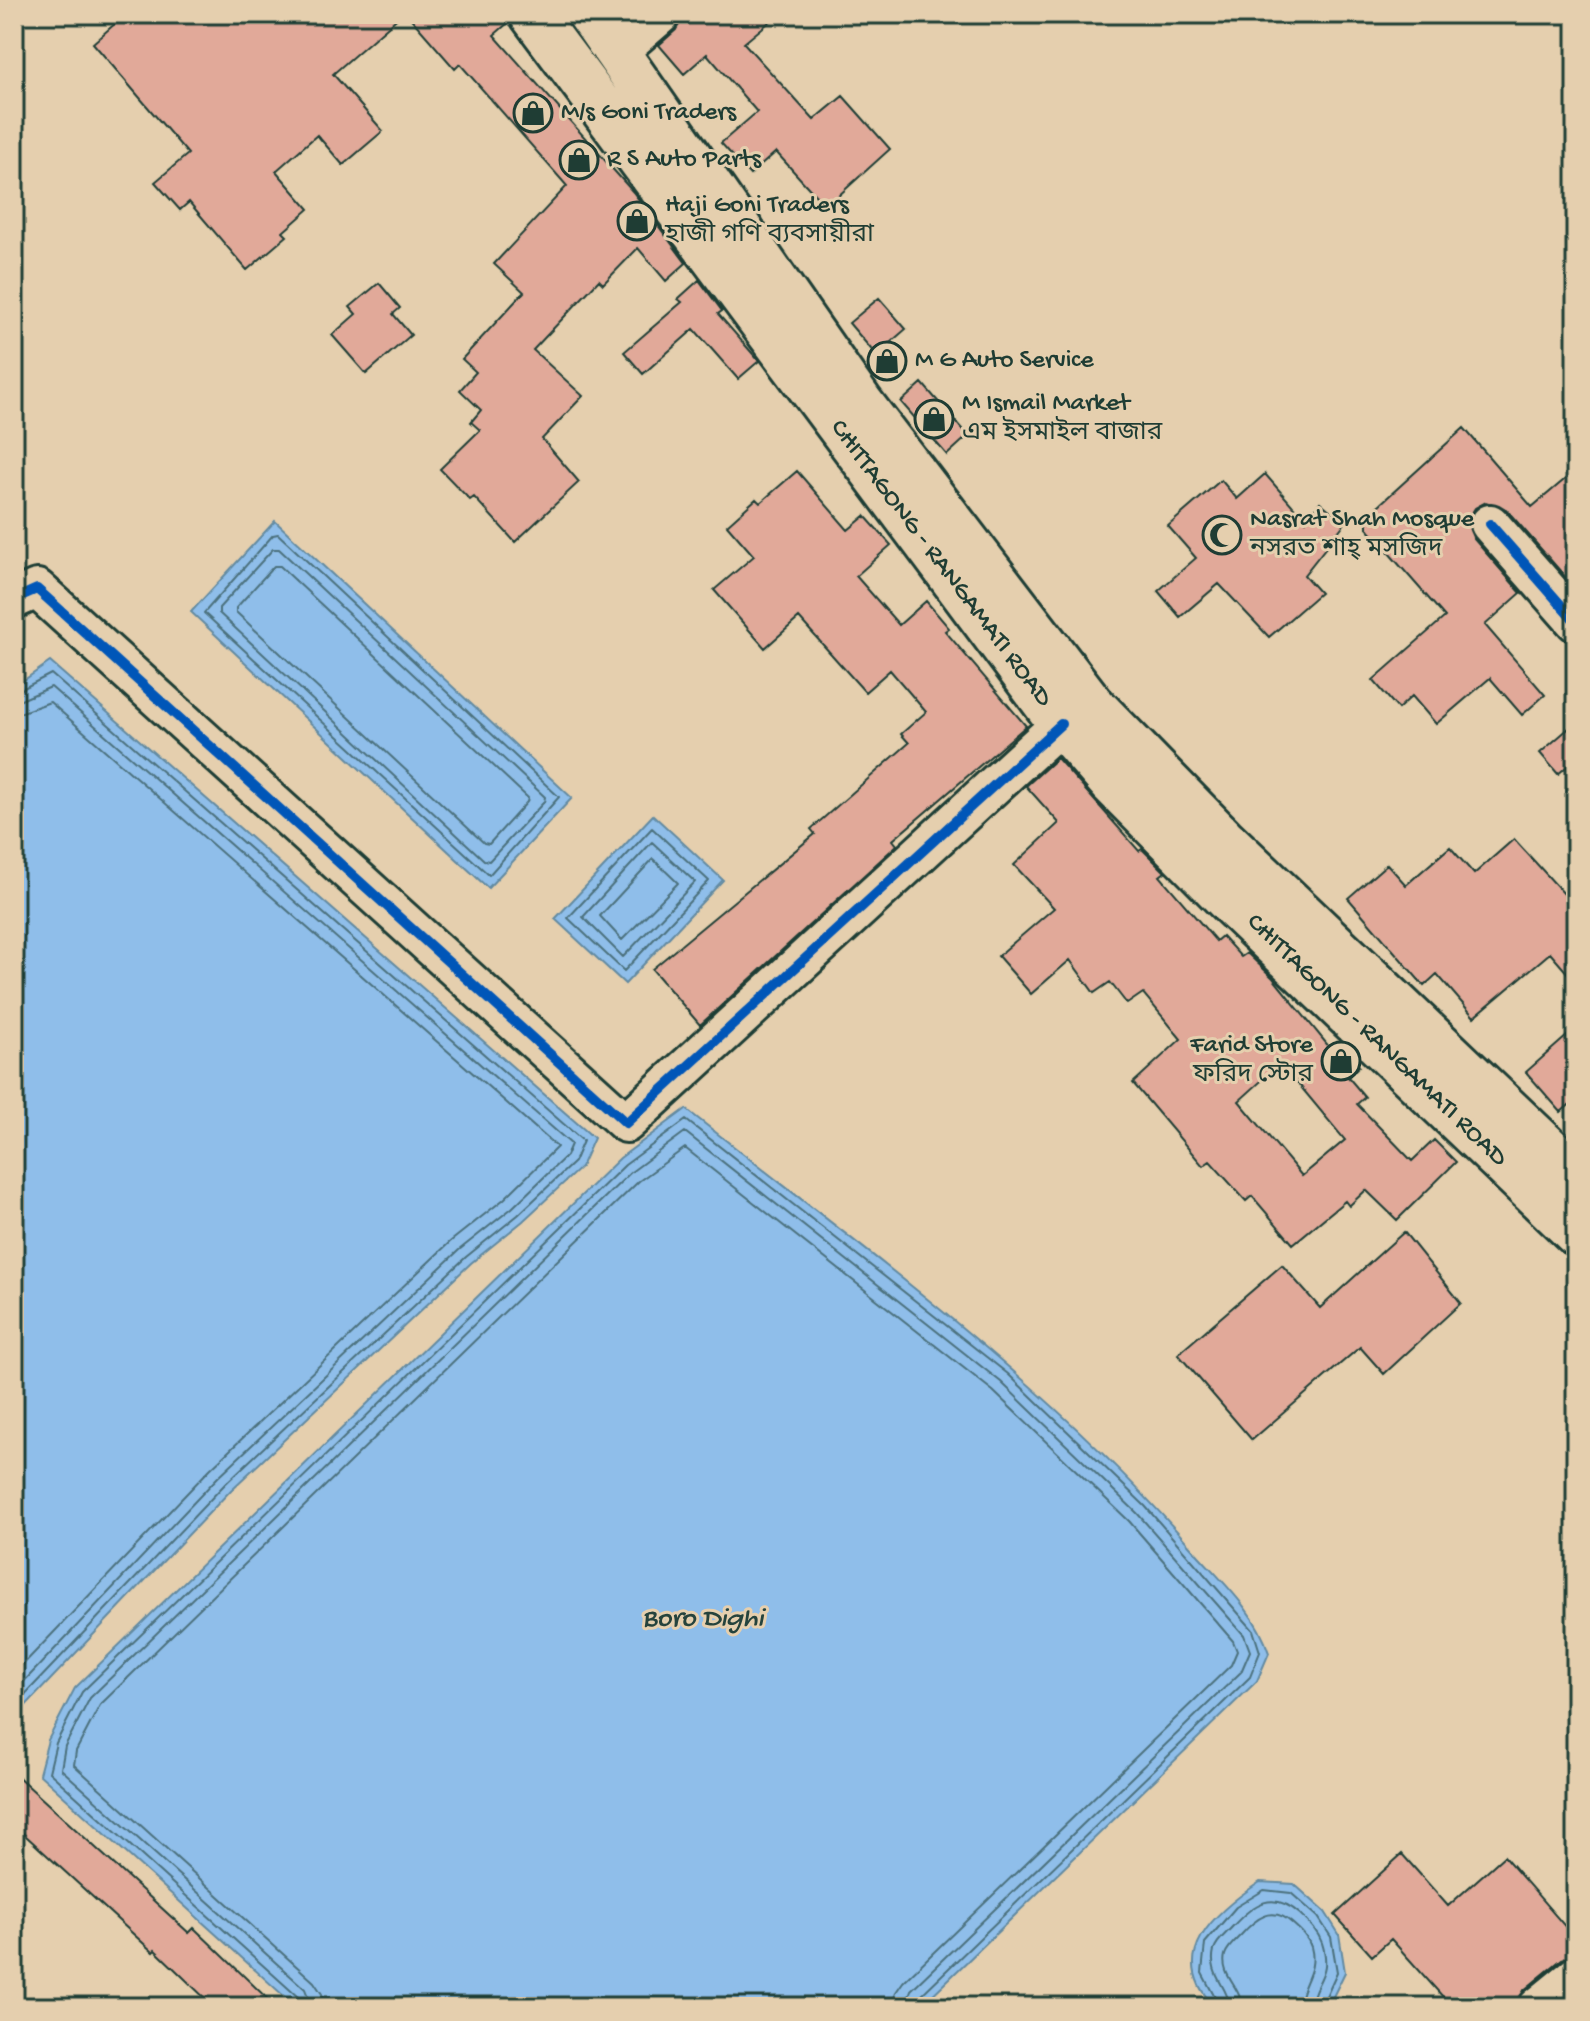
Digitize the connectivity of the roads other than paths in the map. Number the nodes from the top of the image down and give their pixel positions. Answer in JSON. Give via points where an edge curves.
{"nodes":[{"id":1,"x":532,"y":14,"type":"edge"},
{"id":2,"x":590,"y":14,"type":"edge"},
{"id":3,"x":661,"y":14,"type":"edge"},
{"id":4,"x":617,"y":52,"type":"junction"},
{"id":5,"x":1490,"y":524,"type":"dead end"},
{"id":6,"x":14,"y":599,"type":"edge"},
{"id":7,"x":1576,"y":622,"type":"edge"},
{"id":8,"x":1061,"y":724,"type":"junction"},
{"id":9,"x":1576,"y":1175,"type":"edge"},
{"id":10,"x":1576,"y":1233,"type":"edge"},
{"id":11,"x":1576,"y":1976,"type":"edge"},
{"id":12,"x":1538,"y":2007,"type":"edge"}],
"edges":[{"from":1,"to":8,"type":"highway","name":"CHITTAGONG - RANGAMATI ROAD"},
{"from":2,"to":4,"type":"highway","name":"CHITTAGONG - RANGAMATI ROAD"},
{"from":3,"to":4,"type":"street"},
{"from":4,"to":9,"type":"highway","name":"CHITTAGONG - RANGAMATI ROAD","via":[[862,405],[1092,705],[1223,839]]},
{"from":5,"to":7,"type":"street"},
{"from":6,"to":8,"type":"street","via":[[37,589],[626,1123]]},
{"from":8,"to":10,"type":"highway","name":"CHITTAGONG - RANGAMATI ROAD","via":[[1230,902]]},
{"from":11,"to":12,"type":"street"}]}
